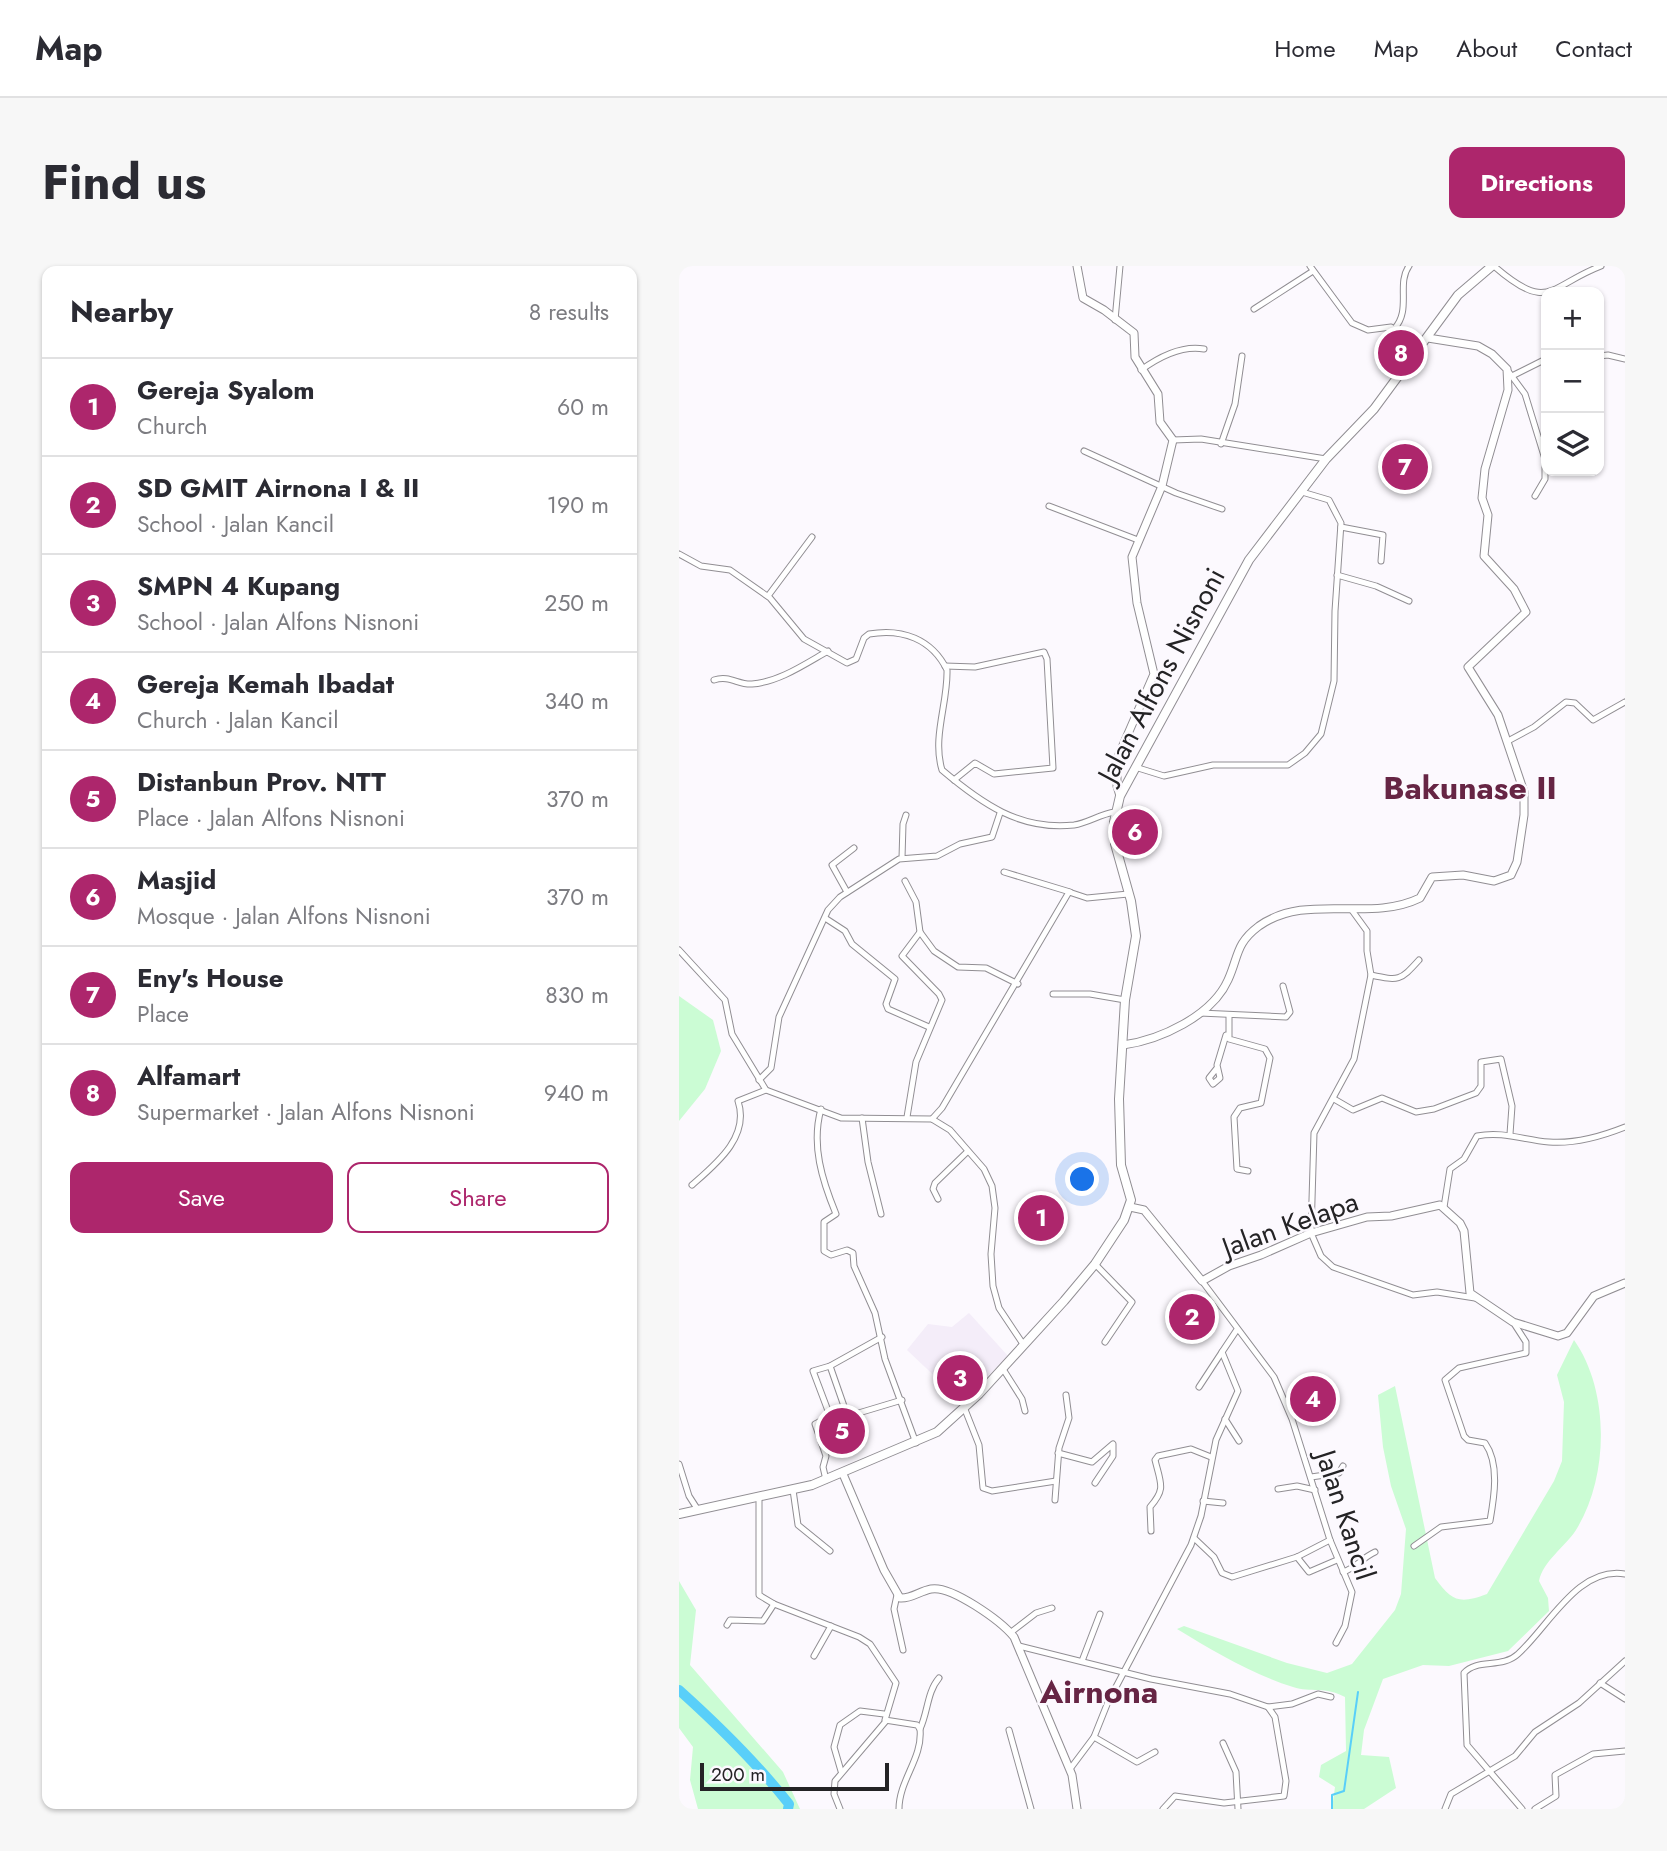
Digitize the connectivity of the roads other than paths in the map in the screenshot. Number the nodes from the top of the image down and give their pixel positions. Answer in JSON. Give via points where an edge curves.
{"nodes":[{"id":1,"x":1077,"y":266,"type":"edge"},
{"id":2,"x":1120,"y":266,"type":"edge"},
{"id":3,"x":1409,"y":266,"type":"edge"},
{"id":4,"x":1493,"y":266,"type":"edge"},
{"id":5,"x":1601,"y":266,"type":"edge"},
{"id":6,"x":1312,"y":268,"type":"edge"},
{"id":7,"x":1254,"y":309,"type":"dead end"},
{"id":8,"x":1115,"y":320,"type":"junction"},
{"id":9,"x":1394,"y":329,"type":"junction"},
{"id":10,"x":1428,"y":338,"type":"junction"},
{"id":11,"x":1204,"y":349,"type":"dead end"},
{"id":12,"x":1415,"y":353,"type":"junction"},
{"id":13,"x":1604,"y":355,"type":"edge"},
{"id":14,"x":1242,"y":356,"type":"dead end"},
{"id":15,"x":1625,"y":359,"type":"edge"},
{"id":16,"x":1541,"y":361,"type":"edge"},
{"id":17,"x":1142,"y":370,"type":"junction"},
{"id":18,"x":1509,"y":372,"type":"junction"},
{"id":19,"x":1173,"y":440,"type":"junction"},
{"id":20,"x":1221,"y":444,"type":"junction"},
{"id":21,"x":1084,"y":451,"type":"dead end"},
{"id":22,"x":1326,"y":459,"type":"junction"},
{"id":23,"x":1162,"y":486,"type":"junction"},
{"id":24,"x":1302,"y":492,"type":"junction"},
{"id":25,"x":1535,"y":496,"type":"dead end"},
{"id":26,"x":1049,"y":506,"type":"dead end"},
{"id":27,"x":1222,"y":509,"type":"dead end"},
{"id":28,"x":1341,"y":527,"type":"junction"},
{"id":29,"x":812,"y":537,"type":"dead end"},
{"id":30,"x":1137,"y":540,"type":"junction"},
{"id":31,"x":679,"y":554,"type":"edge"},
{"id":32,"x":1381,"y":561,"type":"dead end"},
{"id":33,"x":1337,"y":575,"type":"junction"},
{"id":34,"x":768,"y":596,"type":"junction"},
{"id":35,"x":1409,"y":601,"type":"dead end"},
{"id":36,"x":828,"y":651,"type":"junction"},
{"id":37,"x":945,"y":666,"type":"junction"},
{"id":38,"x":714,"y":680,"type":"dead end"},
{"id":39,"x":1625,"y":702,"type":"edge"},
{"id":40,"x":1508,"y":741,"type":"junction"},
{"id":41,"x":1135,"y":768,"type":"junction"},
{"id":42,"x":954,"y":780,"type":"junction"},
{"id":43,"x":1120,"y":796,"type":"junction"},
{"id":44,"x":1115,"y":811,"type":"junction"},
{"id":45,"x":1000,"y":813,"type":"junction"},
{"id":46,"x":906,"y":815,"type":"dead end"},
{"id":47,"x":854,"y":848,"type":"dead end"},
{"id":48,"x":902,"y":858,"type":"junction"},
{"id":49,"x":1004,"y":872,"type":"dead end"},
{"id":50,"x":905,"y":881,"type":"dead end"},
{"id":51,"x":1070,"y":891,"type":"junction"},
{"id":52,"x":847,"y":892,"type":"junction"},
{"id":53,"x":1128,"y":894,"type":"junction"},
{"id":54,"x":1351,"y":909,"type":"junction"},
{"id":55,"x":825,"y":918,"type":"junction"},
{"id":56,"x":920,"y":932,"type":"junction"},
{"id":57,"x":679,"y":950,"type":"edge"},
{"id":58,"x":1419,"y":960,"type":"dead end"},
{"id":59,"x":1371,"y":975,"type":"junction"},
{"id":60,"x":1018,"y":984,"type":"junction"},
{"id":61,"x":1283,"y":986,"type":"dead end"},
{"id":62,"x":1053,"y":994,"type":"dead end"},
{"id":63,"x":1125,"y":1000,"type":"junction"},
{"id":64,"x":1200,"y":1013,"type":"junction"},
{"id":65,"x":1229,"y":1015,"type":"junction"},
{"id":66,"x":929,"y":1027,"type":"junction"},
{"id":67,"x":1227,"y":1034,"type":"junction"},
{"id":68,"x":1123,"y":1045,"type":"junction"},
{"id":69,"x":1217,"y":1068,"type":"dead end"},
{"id":70,"x":758,"y":1080,"type":"junction"},
{"id":71,"x":766,"y":1090,"type":"junction"},
{"id":72,"x":1334,"y":1100,"type":"junction"},
{"id":73,"x":821,"y":1109,"type":"junction"},
{"id":74,"x":862,"y":1118,"type":"junction"},
{"id":75,"x":907,"y":1118,"type":"junction"},
{"id":76,"x":932,"y":1119,"type":"junction"},
{"id":77,"x":1625,"y":1127,"type":"edge"},
{"id":78,"x":1510,"y":1134,"type":"junction"},
{"id":79,"x":967,"y":1152,"type":"junction"},
{"id":80,"x":1248,"y":1171,"type":"dead end"},
{"id":81,"x":692,"y":1185,"type":"dead end"},
{"id":82,"x":938,"y":1199,"type":"dead end"},
{"id":83,"x":1131,"y":1207,"type":"junction"},
{"id":84,"x":1444,"y":1207,"type":"junction"},
{"id":85,"x":881,"y":1214,"type":"dead end"},
{"id":86,"x":1311,"y":1233,"type":"junction"},
{"id":87,"x":1095,"y":1264,"type":"junction"},
{"id":88,"x":1202,"y":1281,"type":"junction"},
{"id":89,"x":1625,"y":1283,"type":"edge"},
{"id":90,"x":1475,"y":1298,"type":"junction"},
{"id":91,"x":1513,"y":1322,"type":"junction"},
{"id":92,"x":1236,"y":1331,"type":"junction"},
{"id":93,"x":882,"y":1336,"type":"junction"},
{"id":94,"x":1105,"y":1342,"type":"dead end"},
{"id":95,"x":1023,"y":1344,"type":"junction"},
{"id":96,"x":1222,"y":1352,"type":"junction"},
{"id":97,"x":830,"y":1366,"type":"junction"},
{"id":98,"x":1003,"y":1369,"type":"junction"},
{"id":99,"x":1199,"y":1387,"type":"dead end"},
{"id":100,"x":1066,"y":1395,"type":"dead end"},
{"id":101,"x":902,"y":1400,"type":"junction"},
{"id":102,"x":964,"y":1407,"type":"junction"},
{"id":103,"x":1025,"y":1411,"type":"dead end"},
{"id":104,"x":1225,"y":1419,"type":"junction"},
{"id":105,"x":1239,"y":1441,"type":"dead end"},
{"id":106,"x":916,"y":1443,"type":"junction"},
{"id":107,"x":1058,"y":1453,"type":"junction"},
{"id":108,"x":1211,"y":1457,"type":"junction"},
{"id":109,"x":679,"y":1464,"type":"edge"},
{"id":110,"x":1343,"y":1466,"type":"dead end"},
{"id":111,"x":843,"y":1474,"type":"junction"},
{"id":112,"x":1311,"y":1477,"type":"junction"},
{"id":113,"x":826,"y":1480,"type":"junction"},
{"id":114,"x":1056,"y":1481,"type":"junction"},
{"id":115,"x":1095,"y":1483,"type":"dead end"},
{"id":116,"x":793,"y":1489,"type":"junction"},
{"id":117,"x":1278,"y":1489,"type":"dead end"},
{"id":118,"x":1315,"y":1489,"type":"junction"},
{"id":119,"x":759,"y":1499,"type":"junction"},
{"id":120,"x":1055,"y":1500,"type":"dead end"},
{"id":121,"x":1203,"y":1501,"type":"junction"},
{"id":122,"x":1223,"y":1503,"type":"dead end"},
{"id":123,"x":698,"y":1510,"type":"junction"},
{"id":124,"x":679,"y":1514,"type":"edge"},
{"id":125,"x":1151,"y":1531,"type":"dead end"},
{"id":126,"x":1194,"y":1538,"type":"junction"},
{"id":127,"x":1329,"y":1540,"type":"junction"},
{"id":128,"x":1414,"y":1546,"type":"dead end"},
{"id":129,"x":830,"y":1551,"type":"dead end"},
{"id":130,"x":1375,"y":1552,"type":"dead end"},
{"id":131,"x":1297,"y":1558,"type":"junction"},
{"id":132,"x":1338,"y":1560,"type":"junction"},
{"id":133,"x":1343,"y":1572,"type":"junction"},
{"id":134,"x":1625,"y":1574,"type":"edge"},
{"id":135,"x":897,"y":1595,"type":"junction"},
{"id":136,"x":773,"y":1605,"type":"junction"},
{"id":137,"x":1052,"y":1608,"type":"dead end"},
{"id":138,"x":1100,"y":1614,"type":"dead end"},
{"id":139,"x":727,"y":1625,"type":"dead end"},
{"id":140,"x":831,"y":1626,"type":"junction"},
{"id":141,"x":1010,"y":1633,"type":"junction"},
{"id":142,"x":1336,"y":1643,"type":"dead end"},
{"id":143,"x":1019,"y":1646,"type":"junction"},
{"id":144,"x":903,"y":1650,"type":"dead end"},
{"id":145,"x":814,"y":1656,"type":"dead end"},
{"id":146,"x":1082,"y":1661,"type":"junction"},
{"id":147,"x":1625,"y":1661,"type":"edge"},
{"id":148,"x":1122,"y":1672,"type":"junction"},
{"id":149,"x":939,"y":1678,"type":"dead end"},
{"id":150,"x":1600,"y":1683,"type":"junction"},
{"id":151,"x":1331,"y":1697,"type":"dead end"},
{"id":152,"x":1625,"y":1699,"type":"edge"},
{"id":153,"x":1268,"y":1707,"type":"junction"},
{"id":154,"x":885,"y":1718,"type":"junction"},
{"id":155,"x":920,"y":1729,"type":"junction"},
{"id":156,"x":1009,"y":1730,"type":"dead end"},
{"id":157,"x":1094,"y":1737,"type":"junction"},
{"id":158,"x":1223,"y":1743,"type":"dead end"},
{"id":159,"x":1625,"y":1751,"type":"edge"},
{"id":160,"x":1155,"y":1752,"type":"dead end"},
{"id":161,"x":1070,"y":1769,"type":"junction"},
{"id":162,"x":841,"y":1771,"type":"junction"},
{"id":163,"x":1490,"y":1772,"type":"junction"},
{"id":164,"x":1237,"y":1806,"type":"edge"},
{"id":165,"x":840,"y":1809,"type":"edge"},
{"id":166,"x":899,"y":1809,"type":"edge"},
{"id":167,"x":1031,"y":1809,"type":"edge"},
{"id":168,"x":1078,"y":1809,"type":"edge"},
{"id":169,"x":1163,"y":1809,"type":"edge"},
{"id":170,"x":1445,"y":1809,"type":"edge"},
{"id":171,"x":1522,"y":1809,"type":"edge"},
{"id":172,"x":1535,"y":1809,"type":"edge"}],
"edges":[{"from":1,"to":8,"type":"street","via":[[1081,296]]},
{"from":2,"to":8,"type":"street"},
{"from":3,"to":9,"type":"street","via":[[1402,278],[1405,303]]},
{"from":4,"to":5,"type":"street","via":[[1528,290],[1543,293],[1563,288]]},
{"from":4,"to":10,"type":"main road","name":"Jalan Alfons Nisnoni","via":[[1458,295]]},
{"from":6,"to":7,"type":"street"},
{"from":6,"to":9,"type":"street","via":[[1352,323],[1368,330]]},
{"from":8,"to":17,"type":"street","via":[[1133,333],[1135,357]]},
{"from":9,"to":12,"type":"street"},
{"from":10,"to":12,"type":"main road","name":"Jalan Alfons Nisnoni"},
{"from":10,"to":18,"type":"street","via":[[1478,346]]},
{"from":11,"to":17,"type":"street","via":[[1168,354]]},
{"from":12,"to":22,"type":"main road","name":"Jalan Alfons Nisnoni","via":[[1374,409]]},
{"from":13,"to":15,"type":"street"},
{"from":14,"to":20,"type":"street","via":[[1235,404]]},
{"from":16,"to":18,"type":"street"},
{"from":17,"to":19,"type":"street","via":[[1158,394],[1161,425]]},
{"from":18,"to":25,"type":"street","via":[[1525,394],[1545,459],[1545,478]]},
{"from":18,"to":40,"type":"street","via":[[1485,469],[1482,498],[1488,515],[1482,549],[1526,612],[1468,667],[1498,715]]},
{"from":19,"to":20,"type":"street"},
{"from":19,"to":23,"type":"street"},
{"from":20,"to":22,"type":"street"},
{"from":21,"to":23,"type":"street"},
{"from":22,"to":24,"type":"main road","name":"Jalan Alfons Nisnoni"},
{"from":23,"to":27,"type":"street"},
{"from":23,"to":30,"type":"street"},
{"from":24,"to":28,"type":"street","via":[[1329,500]]},
{"from":24,"to":41,"type":"main road","name":"Jalan Alfons Nisnoni","via":[[1244,568]]},
{"from":26,"to":30,"type":"street"},
{"from":28,"to":32,"type":"street","via":[[1383,535]]},
{"from":28,"to":33,"type":"street"},
{"from":29,"to":34,"type":"street"},
{"from":30,"to":43,"type":"street","via":[[1132,575],[1154,674],[1117,759]]},
{"from":31,"to":34,"type":"street","via":[[701,566],[731,571]]},
{"from":33,"to":35,"type":"street"},
{"from":33,"to":41,"type":"street","via":[[1332,693],[1324,729],[1305,753],[1288,765],[1213,765],[1164,776]]},
{"from":34,"to":36,"type":"street","via":[[804,639]]},
{"from":36,"to":37,"type":"street","via":[[850,663],[869,634],[911,635],[931,647]]},
{"from":36,"to":38,"type":"street","via":[[772,680],[752,684],[728,677]]},
{"from":37,"to":42,"type":"street","via":[[939,759],[942,770]]},
{"from":37,"to":42,"type":"street","via":[[975,667],[1044,652],[1047,659],[1053,768],[996,775],[975,763]]},
{"from":39,"to":40,"type":"street","via":[[1593,720],[1575,703],[1566,702]]},
{"from":40,"to":54,"type":"street","via":[[1525,799],[1517,862],[1511,875],[1494,881],[1434,876],[1416,900]]},
{"from":41,"to":43,"type":"main road","name":"Jalan Alfons Nisnoni"},
{"from":42,"to":45,"type":"street"},
{"from":43,"to":44,"type":"main road","name":"Jalan Alfons Nisnoni"},
{"from":44,"to":45,"type":"street","via":[[1067,825],[1019,821]]},
{"from":44,"to":53,"type":"main road","name":"Jalan Alfons Nisnoni","via":[[1117,855]]},
{"from":45,"to":48,"type":"street","via":[[992,837],[960,844],[937,856]]},
{"from":46,"to":48,"type":"street"},
{"from":47,"to":52,"type":"street","via":[[832,865]]},
{"from":48,"to":52,"type":"street"},
{"from":49,"to":51,"type":"street"},
{"from":50,"to":56,"type":"street","via":[[916,902]]},
{"from":51,"to":53,"type":"street","via":[[1087,898]]},
{"from":51,"to":60,"type":"street"},
{"from":52,"to":55,"type":"street"},
{"from":53,"to":63,"type":"main road","name":"Jalan Alfons Nisnoni","via":[[1136,936]]},
{"from":54,"to":59,"type":"street","via":[[1367,931]]},
{"from":54,"to":64,"type":"street","via":[[1306,909],[1260,926],[1240,944],[1224,988]]},
{"from":55,"to":66,"type":"street","via":[[895,979],[888,1009]]},
{"from":55,"to":70,"type":"street","via":[[779,1017],[771,1068]]},
{"from":56,"to":60,"type":"street","via":[[934,951],[955,966],[986,968]]},
{"from":56,"to":66,"type":"street","via":[[901,954],[941,998]]},
{"from":57,"to":70,"type":"street","via":[[728,1004],[732,1034]]},
{"from":58,"to":59,"type":"street","via":[[1402,978]]},
{"from":59,"to":72,"type":"street","via":[[1354,1059]]},
{"from":60,"to":76,"type":"street"},
{"from":61,"to":65,"type":"street","via":[[1290,1015]]},
{"from":62,"to":63,"type":"street"},
{"from":63,"to":68,"type":"main road","name":"Jalan Alfons Nisnoni"},
{"from":64,"to":65,"type":"street"},
{"from":64,"to":68,"type":"street","via":[[1152,1038]]},
{"from":65,"to":67,"type":"street"},
{"from":66,"to":75,"type":"street","via":[[914,1067]]},
{"from":67,"to":69,"type":"street"},
{"from":67,"to":80,"type":"street","via":[[1230,1040],[1266,1049],[1270,1058],[1261,1103],[1240,1108],[1235,1115],[1237,1170]]},
{"from":68,"to":83,"type":"main road","name":"Jalan Alfons Nisnoni","via":[[1121,1166]]},
{"from":70,"to":71,"type":"street"},
{"from":71,"to":73,"type":"street"},
{"from":71,"to":81,"type":"street","via":[[738,1101],[737,1137]]},
{"from":72,"to":78,"type":"street","via":[[1353,1110],[1383,1098],[1416,1112],[1434,1109],[1476,1093],[1481,1086],[1481,1062],[1501,1059],[1512,1106]]},
{"from":72,"to":86,"type":"street","via":[[1325,1108],[1314,1133]]},
{"from":73,"to":74,"type":"street","via":[[841,1118]]},
{"from":73,"to":93,"type":"street","via":[[817,1149],[835,1214],[824,1222],[824,1251],[831,1255],[847,1250],[853,1253]]},
{"from":74,"to":75,"type":"street"},
{"from":74,"to":85,"type":"street"},
{"from":75,"to":76,"type":"street"},
{"from":76,"to":79,"type":"street","via":[[950,1130]]},
{"from":77,"to":78,"type":"street","via":[[1566,1142]]},
{"from":78,"to":84,"type":"street","via":[[1476,1137],[1464,1159],[1448,1174]]},
{"from":79,"to":82,"type":"street","via":[[935,1183]]},
{"from":79,"to":95,"type":"street","via":[[984,1169],[992,1186],[993,1286],[999,1308]]},
{"from":83,"to":87,"type":"main road"},
{"from":83,"to":88,"type":"street","name":"Jalan Kancil","via":[[1144,1210]]},
{"from":84,"to":86,"type":"street","name":"Jalan Kelapa","via":[[1367,1217]]},
{"from":84,"to":90,"type":"street","via":[[1464,1231],[1468,1287]]},
{"from":86,"to":88,"type":"street","name":"Jalan Kelapa"},
{"from":86,"to":90,"type":"street","via":[[1321,1256],[1333,1267],[1411,1295],[1437,1292]]},
{"from":87,"to":94,"type":"street","via":[[1132,1302]]},
{"from":87,"to":95,"type":"main road"},
{"from":88,"to":92,"type":"street","name":"Jalan Kancil"},
{"from":89,"to":91,"type":"street","via":[[1594,1296],[1563,1335],[1549,1335]]},
{"from":90,"to":91,"type":"street"},
{"from":91,"to":128,"type":"street","via":[[1526,1342],[1526,1353],[1459,1368],[1445,1380],[1464,1436],[1485,1443],[1489,1450],[1494,1481],[1490,1521],[1441,1527]]},
{"from":92,"to":96,"type":"street"},
{"from":92,"to":112,"type":"street","name":"Jalan Kancil","via":[[1280,1387]]},
{"from":93,"to":97,"type":"street"},
{"from":93,"to":101,"type":"street","via":[[885,1359]]},
{"from":95,"to":98,"type":"main road"},
{"from":96,"to":99,"type":"street"},
{"from":96,"to":104,"type":"street","via":[[1238,1391]]},
{"from":97,"to":101,"type":"street","via":[[848,1413],[857,1415]]},
{"from":97,"to":113,"type":"street","via":[[813,1371],[830,1416],[815,1424],[826,1456]]},
{"from":98,"to":102,"type":"main road"},
{"from":98,"to":103,"type":"street","via":[[1023,1399]]},
{"from":100,"to":107,"type":"street","via":[[1069,1418]]},
{"from":101,"to":106,"type":"street"},
{"from":102,"to":106,"type":"main road","via":[[937,1432]]},
{"from":102,"to":114,"type":"street","via":[[979,1445],[983,1488],[992,1491]]},
{"from":104,"to":105,"type":"street"},
{"from":104,"to":108,"type":"street"},
{"from":106,"to":111,"type":"main road"},
{"from":107,"to":114,"type":"street"},
{"from":107,"to":115,"type":"street","via":[[1092,1462],[1113,1444],[1113,1456]]},
{"from":108,"to":121,"type":"street"},
{"from":108,"to":125,"type":"street","via":[[1191,1449],[1158,1456],[1161,1490],[1150,1507]]},
{"from":109,"to":123,"type":"street"},
{"from":110,"to":112,"type":"street","via":[[1339,1473]]},
{"from":111,"to":113,"type":"main road"},
{"from":111,"to":135,"type":"street"},
{"from":112,"to":118,"type":"street","name":"Jalan Kancil"},
{"from":113,"to":116,"type":"main road"},
{"from":114,"to":120,"type":"street"},
{"from":116,"to":119,"type":"main road"},
{"from":116,"to":129,"type":"street","via":[[798,1525]]},
{"from":117,"to":118,"type":"street"},
{"from":118,"to":127,"type":"street","name":"Jalan Kancil"},
{"from":119,"to":123,"type":"main road"},
{"from":119,"to":136,"type":"street","via":[[758,1592]]},
{"from":121,"to":122,"type":"street"},
{"from":121,"to":126,"type":"street"},
{"from":123,"to":124,"type":"main road"},
{"from":126,"to":131,"type":"street","via":[[1214,1557],[1222,1573],[1231,1577]]},
{"from":126,"to":148,"type":"street"},
{"from":127,"to":131,"type":"street"},
{"from":127,"to":132,"type":"street","name":"Jalan Kancil"},
{"from":130,"to":133,"type":"street"},
{"from":131,"to":132,"type":"street","via":[[1309,1572]]},
{"from":132,"to":133,"type":"street","name":"Jalan Kancil"},
{"from":133,"to":142,"type":"street","name":"Jalan Kancil","via":[[1352,1601]]},
{"from":134,"to":163,"type":"street","via":[[1592,1577],[1511,1660],[1472,1666],[1464,1673],[1467,1745]]},
{"from":135,"to":141,"type":"street","via":[[904,1599],[929,1589],[944,1589]]},
{"from":135,"to":144,"type":"street","via":[[895,1619]]},
{"from":136,"to":139,"type":"street","via":[[766,1620],[730,1620]]},
{"from":136,"to":140,"type":"street"},
{"from":137,"to":141,"type":"street","via":[[1035,1613]]},
{"from":138,"to":146,"type":"street"},
{"from":140,"to":145,"type":"street"},
{"from":140,"to":154,"type":"street","via":[[865,1640],[893,1675],[895,1690]]},
{"from":141,"to":143,"type":"street"},
{"from":143,"to":146,"type":"street"},
{"from":143,"to":161,"type":"street"},
{"from":146,"to":148,"type":"street"},
{"from":147,"to":150,"type":"street"},
{"from":148,"to":153,"type":"street","via":[[1218,1691]]},
{"from":148,"to":157,"type":"street"},
{"from":149,"to":155,"type":"street"},
{"from":150,"to":152,"type":"street"},
{"from":150,"to":163,"type":"street"},
{"from":151,"to":153,"type":"street","via":[[1318,1694]]},
{"from":153,"to":164,"type":"street","via":[[1275,1717],[1286,1793]]},
{"from":154,"to":155,"type":"street"},
{"from":154,"to":162,"type":"street"},
{"from":154,"to":162,"type":"street","via":[[860,1712],[840,1725],[834,1747]]},
{"from":155,"to":166,"type":"street","via":[[917,1755],[902,1784]]},
{"from":156,"to":167,"type":"street"},
{"from":157,"to":160,"type":"street","via":[[1137,1762]]},
{"from":157,"to":161,"type":"street"},
{"from":158,"to":164,"type":"street","via":[[1236,1772]]},
{"from":159,"to":172,"type":"street","via":[[1593,1754],[1555,1775],[1556,1796]]},
{"from":161,"to":168,"type":"street"},
{"from":162,"to":165,"type":"street","via":[[834,1794]]},
{"from":163,"to":170,"type":"street","via":[[1451,1794]]},
{"from":163,"to":171,"type":"street"},
{"from":164,"to":169,"type":"street","via":[[1175,1796]]}]}
